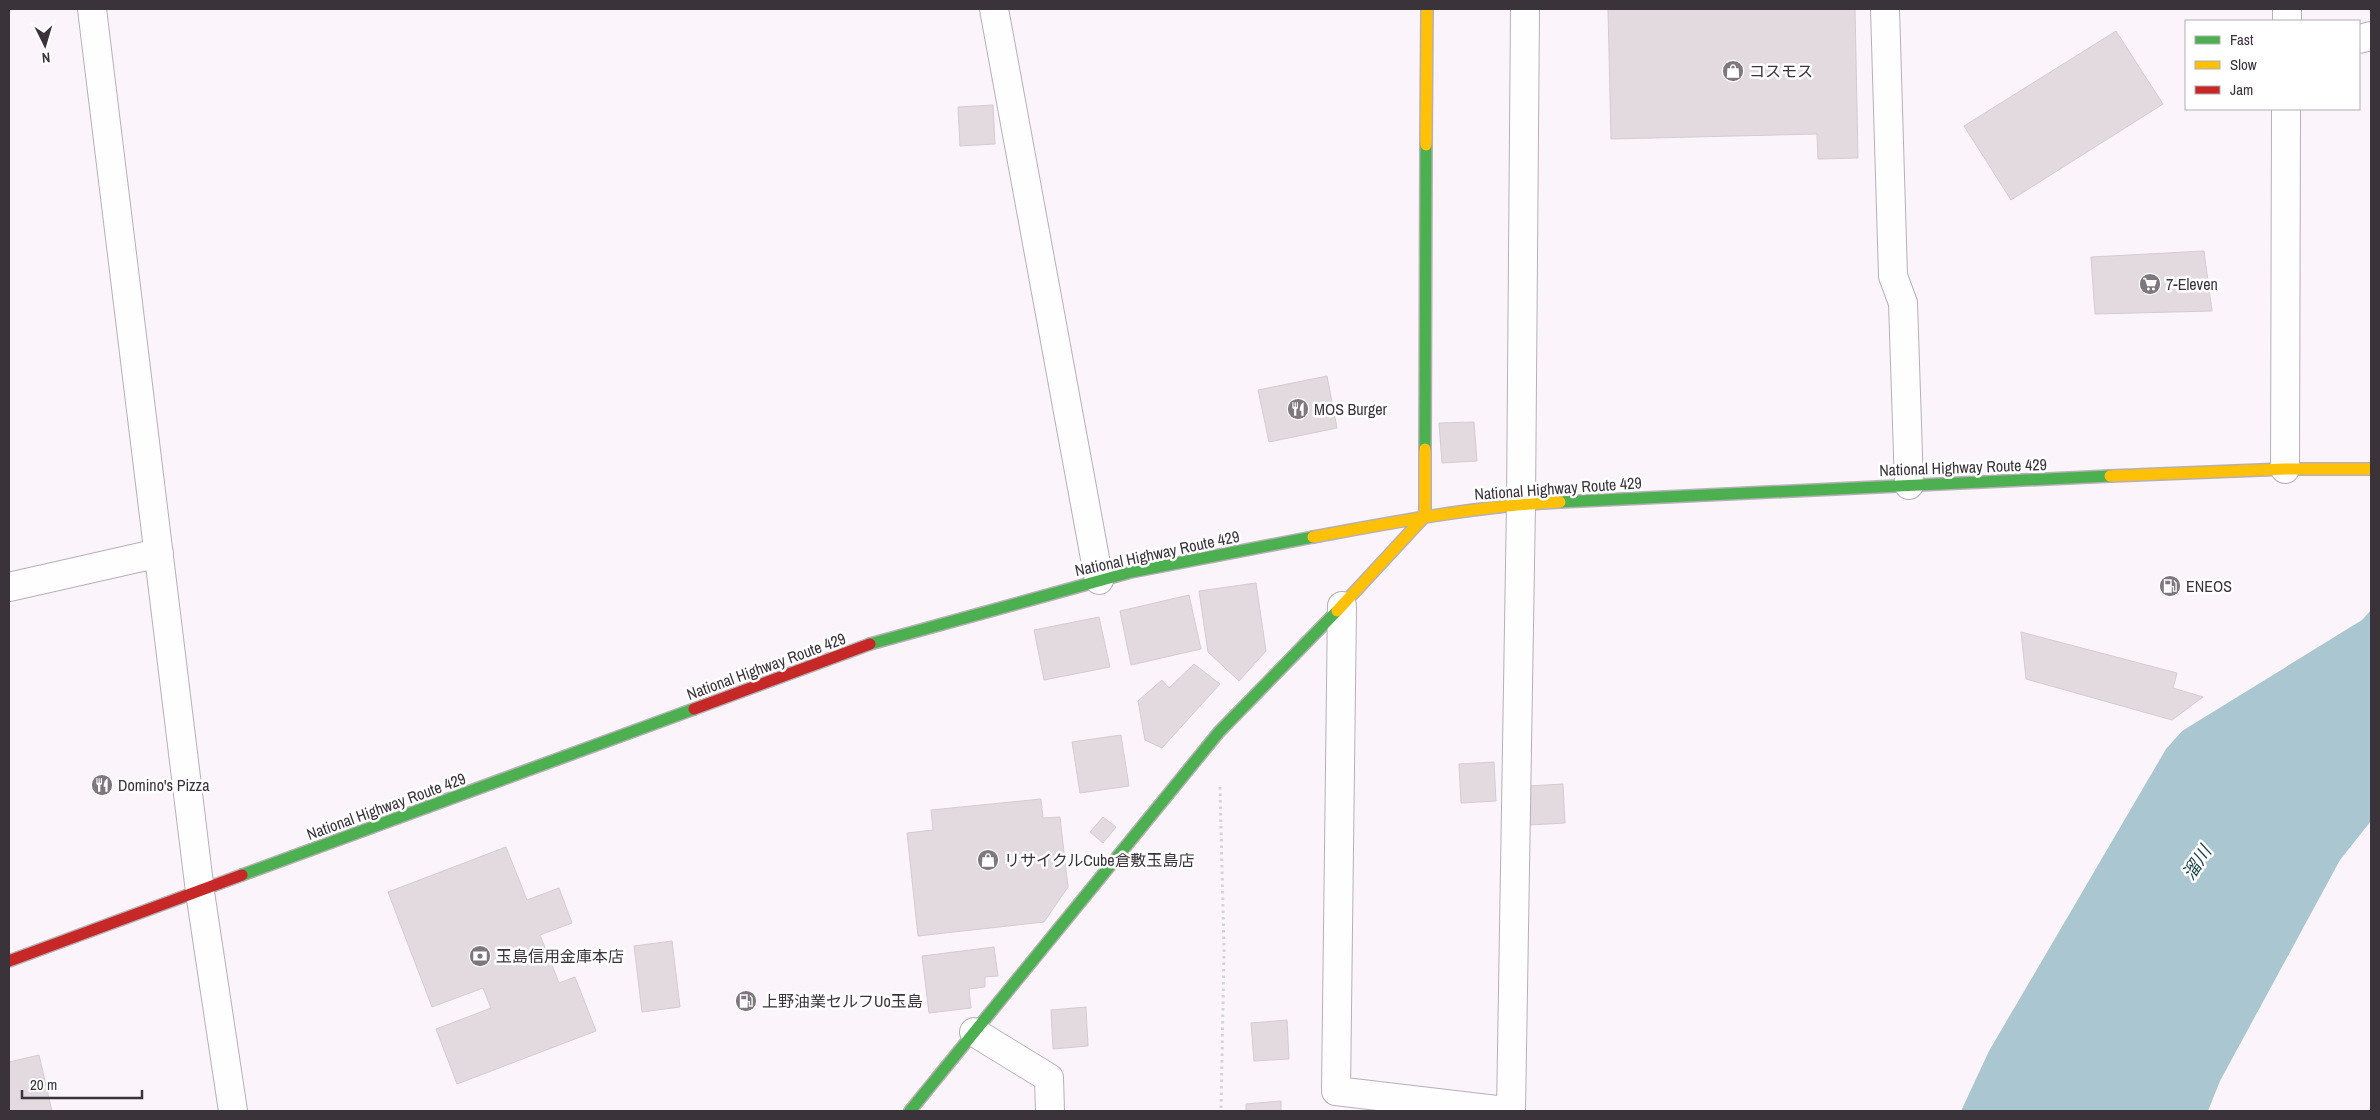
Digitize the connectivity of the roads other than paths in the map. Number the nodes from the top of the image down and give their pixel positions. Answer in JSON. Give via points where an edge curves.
{"nodes":[{"id":1,"x":92,"y":9,"type":"edge"},
{"id":2,"x":994,"y":9,"type":"edge"},
{"id":3,"x":1427,"y":9,"type":"edge"},
{"id":4,"x":1525,"y":9,"type":"edge"},
{"id":5,"x":1885,"y":9,"type":"edge"},
{"id":6,"x":2286,"y":110,"type":"edge"},
{"id":7,"x":2285,"y":469,"type":"junction"},
{"id":8,"x":2371,"y":469,"type":"edge"},
{"id":9,"x":1909,"y":485,"type":"junction"},
{"id":10,"x":1521,"y":504,"type":"junction"},
{"id":11,"x":1425,"y":516,"type":"junction"},
{"id":12,"x":159,"y":554,"type":"junction"},
{"id":13,"x":1099,"y":580,"type":"junction"},
{"id":14,"x":9,"y":587,"type":"edge"},
{"id":15,"x":1342,"y":606,"type":"junction"},
{"id":16,"x":200,"y":892,"type":"junction"},
{"id":17,"x":9,"y":961,"type":"edge"},
{"id":18,"x":974,"y":1032,"type":"junction"},
{"id":19,"x":233,"y":1111,"type":"edge"},
{"id":20,"x":910,"y":1111,"type":"edge"},
{"id":21,"x":1050,"y":1111,"type":"edge"},
{"id":22,"x":1505,"y":1111,"type":"edge"},
{"id":23,"x":1511,"y":1111,"type":"edge"}],
"edges":[{"from":1,"to":12,"type":"street"},
{"from":2,"to":13,"type":"street"},
{"from":3,"to":11,"type":"main road"},
{"from":4,"to":10,"type":"street"},
{"from":5,"to":9,"type":"street","via":[[1893,276],[1903,303]]},
{"from":6,"to":7,"type":"street"},
{"from":7,"to":8,"type":"main road","name":"National Highway Route 429"},
{"from":7,"to":9,"type":"main road","name":"National Highway Route 429"},
{"from":9,"to":10,"type":"main road","name":"National Highway Route 429"},
{"from":10,"to":11,"type":"main road","name":"National Highway Route 429"},
{"from":10,"to":23,"type":"street"},
{"from":11,"to":13,"type":"main road","name":"National Highway Route 429"},
{"from":11,"to":15,"type":"main road"},
{"from":12,"to":14,"type":"street"},
{"from":12,"to":16,"type":"street"},
{"from":13,"to":16,"type":"main road","name":"National Highway Route 429","via":[[884,639]]},
{"from":15,"to":18,"type":"main road","via":[[1219,732]]},
{"from":15,"to":22,"type":"street","via":[[1336,1091]]},
{"from":16,"to":17,"type":"main road","name":"National Highway Route 429"},
{"from":16,"to":19,"type":"street"},
{"from":18,"to":20,"type":"main road"},
{"from":18,"to":21,"type":"street","via":[[1049,1078]]}]}
